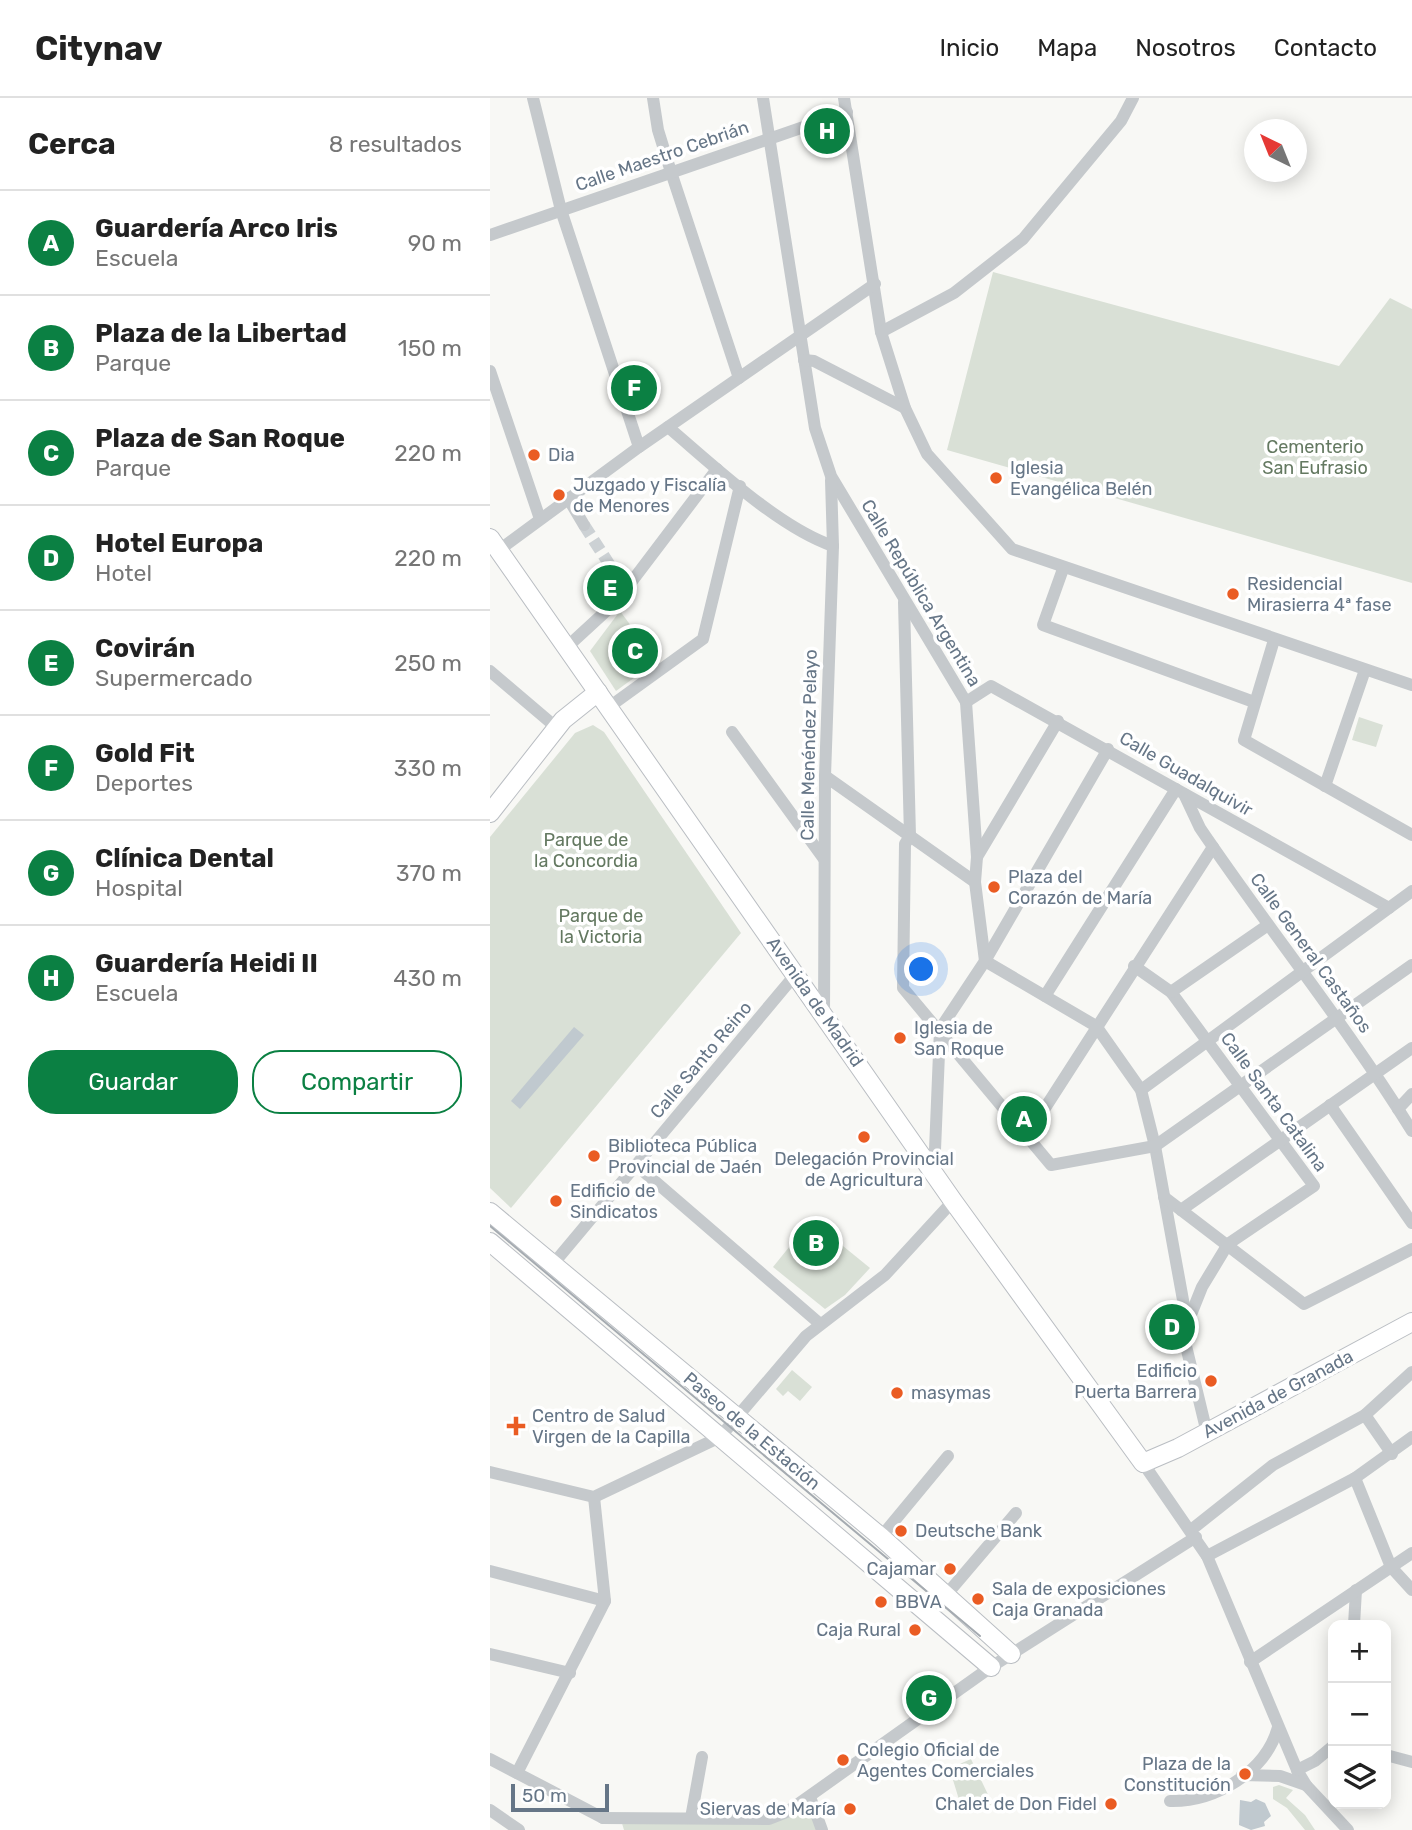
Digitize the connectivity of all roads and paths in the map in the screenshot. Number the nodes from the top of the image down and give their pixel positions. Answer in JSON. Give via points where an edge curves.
{"nodes":[{"id":1,"x":533,"y":98,"type":"edge"},
{"id":2,"x":653,"y":98,"type":"edge"},
{"id":3,"x":763,"y":98,"type":"edge"},
{"id":4,"x":844,"y":98,"type":"edge"},
{"id":5,"x":1133,"y":98,"type":"edge"},
{"id":6,"x":846,"y":112,"type":"junction"},
{"id":7,"x":771,"y":136,"type":"junction"},
{"id":8,"x":671,"y":172,"type":"junction"},
{"id":9,"x":561,"y":210,"type":"junction"},
{"id":10,"x":490,"y":235,"type":"edge"},
{"id":11,"x":874,"y":284,"type":"junction"},
{"id":12,"x":881,"y":332,"type":"junction"},
{"id":13,"x":800,"y":333,"type":"junction"},
{"id":14,"x":804,"y":359,"type":"junction"},
{"id":15,"x":490,"y":371,"type":"edge"},
{"id":16,"x":895,"y":376,"type":"junction"},
{"id":17,"x":739,"y":378,"type":"junction"},
{"id":18,"x":876,"y":394,"type":"junction"},
{"id":19,"x":905,"y":408,"type":"junction"},
{"id":20,"x":668,"y":427,"type":"junction"},
{"id":21,"x":639,"y":447,"type":"junction"},
{"id":22,"x":717,"y":469,"type":"junction"},
{"id":23,"x":831,"y":476,"type":"junction"},
{"id":24,"x":740,"y":486,"type":"junction"},
{"id":25,"x":568,"y":498,"type":"junction"},
{"id":26,"x":540,"y":519,"type":"junction"},
{"id":27,"x":584,"y":525,"type":"tunnel mouth"},
{"id":28,"x":494,"y":544,"type":"edge"},
{"id":29,"x":833,"y":546,"type":"junction"},
{"id":30,"x":611,"y":567,"type":"tunnel mouth"},
{"id":31,"x":1063,"y":569,"type":"junction"},
{"id":32,"x":626,"y":590,"type":"junction"},
{"id":33,"x":904,"y":601,"type":"junction"},
{"id":34,"x":1274,"y":640,"type":"junction"},
{"id":35,"x":567,"y":647,"type":"junction"},
{"id":36,"x":1365,"y":670,"type":"junction"},
{"id":37,"x":490,"y":671,"type":"edge"},
{"id":38,"x":1412,"y":685,"type":"edge"},
{"id":39,"x":604,"y":699,"type":"junction"},
{"id":40,"x":966,"y":702,"type":"junction"},
{"id":41,"x":1254,"y":702,"type":"junction"},
{"id":42,"x":1058,"y":721,"type":"junction"},
{"id":43,"x":557,"y":728,"type":"junction"},
{"id":44,"x":732,"y":732,"type":"dead end"},
{"id":45,"x":1108,"y":749,"type":"junction"},
{"id":46,"x":825,"y":776,"type":"junction"},
{"id":47,"x":1325,"y":786,"type":"junction"},
{"id":48,"x":1180,"y":791,"type":"junction"},
{"id":49,"x":851,"y":797,"type":"junction"},
{"id":50,"x":490,"y":813,"type":"edge"},
{"id":51,"x":824,"y":817,"type":"junction"},
{"id":52,"x":1412,"y":835,"type":"edge"},
{"id":53,"x":910,"y":836,"type":"junction"},
{"id":54,"x":1213,"y":847,"type":"junction"},
{"id":55,"x":977,"y":857,"type":"junction"},
{"id":56,"x":825,"y":860,"type":"junction"},
{"id":57,"x":975,"y":882,"type":"junction"},
{"id":58,"x":1412,"y":891,"type":"edge"},
{"id":59,"x":1389,"y":908,"type":"junction"},
{"id":60,"x":1268,"y":925,"type":"junction"},
{"id":61,"x":985,"y":961,"type":"junction"},
{"id":62,"x":1412,"y":965,"type":"edge"},
{"id":63,"x":1134,"y":966,"type":"junction"},
{"id":64,"x":1302,"y":971,"type":"junction"},
{"id":65,"x":795,"y":975,"type":"junction"},
{"id":66,"x":1171,"y":992,"type":"junction"},
{"id":67,"x":1045,"y":996,"type":"junction"},
{"id":68,"x":824,"y":1015,"type":"junction"},
{"id":69,"x":1336,"y":1020,"type":"junction"},
{"id":70,"x":1096,"y":1026,"type":"junction"},
{"id":71,"x":940,"y":1028,"type":"junction"},
{"id":72,"x":1207,"y":1039,"type":"junction"},
{"id":73,"x":1412,"y":1048,"type":"edge"},
{"id":74,"x":1376,"y":1071,"type":"junction"},
{"id":75,"x":1241,"y":1087,"type":"junction"},
{"id":76,"x":1142,"y":1090,"type":"junction"},
{"id":77,"x":1412,"y":1094,"type":"edge"},
{"id":78,"x":1330,"y":1105,"type":"junction"},
{"id":79,"x":1398,"y":1109,"type":"junction"},
{"id":80,"x":1412,"y":1131,"type":"edge"},
{"id":81,"x":1027,"y":1136,"type":"junction"},
{"id":82,"x":1282,"y":1139,"type":"junction"},
{"id":83,"x":1155,"y":1146,"type":"junction"},
{"id":84,"x":636,"y":1165,"type":"junction"},
{"id":85,"x":934,"y":1174,"type":"junction"},
{"id":86,"x":1164,"y":1197,"type":"junction"},
{"id":87,"x":953,"y":1201,"type":"junction"},
{"id":88,"x":1181,"y":1210,"type":"junction"},
{"id":89,"x":490,"y":1212,"type":"edge"},
{"id":90,"x":1412,"y":1223,"type":"edge"},
{"id":91,"x":490,"y":1242,"type":"edge"},
{"id":92,"x":1228,"y":1244,"type":"junction"},
{"id":93,"x":1412,"y":1249,"type":"edge"},
{"id":94,"x":554,"y":1263,"type":"junction"},
{"id":95,"x":1187,"y":1322,"type":"junction"},
{"id":96,"x":1412,"y":1322,"type":"edge"},
{"id":97,"x":819,"y":1323,"type":"junction"},
{"id":98,"x":1412,"y":1372,"type":"edge"},
{"id":99,"x":1365,"y":1415,"type":"junction"},
{"id":100,"x":736,"y":1418,"type":"junction"},
{"id":101,"x":1207,"y":1433,"type":"junction"},
{"id":102,"x":720,"y":1437,"type":"junction"},
{"id":103,"x":1412,"y":1437,"type":"edge"},
{"id":104,"x":1392,"y":1454,"type":"junction"},
{"id":105,"x":948,"y":1456,"type":"dead end"},
{"id":106,"x":1143,"y":1463,"type":"junction"},
{"id":107,"x":490,"y":1472,"type":"edge"},
{"id":108,"x":1355,"y":1478,"type":"junction"},
{"id":109,"x":594,"y":1497,"type":"junction"},
{"id":110,"x":1016,"y":1513,"type":"dead end"},
{"id":111,"x":1193,"y":1533,"type":"junction"},
{"id":112,"x":881,"y":1536,"type":"junction"},
{"id":113,"x":1412,"y":1553,"type":"edge"},
{"id":114,"x":1207,"y":1556,"type":"junction"},
{"id":115,"x":1391,"y":1567,"type":"junction"},
{"id":116,"x":490,"y":1571,"type":"edge"},
{"id":117,"x":1356,"y":1590,"type":"junction"},
{"id":118,"x":1412,"y":1590,"type":"edge"},
{"id":119,"x":947,"y":1594,"type":"junction"},
{"id":120,"x":605,"y":1601,"type":"junction"},
{"id":121,"x":1354,"y":1620,"type":"edge"},
{"id":122,"x":490,"y":1654,"type":"edge"},
{"id":123,"x":1011,"y":1654,"type":"junction"},
{"id":124,"x":1250,"y":1662,"type":"junction"},
{"id":125,"x":991,"y":1667,"type":"junction"},
{"id":126,"x":570,"y":1672,"type":"junction"},
{"id":127,"x":1278,"y":1727,"type":"junction"},
{"id":128,"x":1328,"y":1749,"type":"edge"},
{"id":129,"x":1391,"y":1755,"type":"edge"},
{"id":130,"x":702,"y":1757,"type":"dead end"},
{"id":131,"x":1411,"y":1757,"type":"edge"},
{"id":132,"x":490,"y":1759,"type":"edge"},
{"id":133,"x":1297,"y":1769,"type":"junction"},
{"id":134,"x":517,"y":1773,"type":"junction"},
{"id":135,"x":1242,"y":1775,"type":"junction"},
{"id":136,"x":1306,"y":1784,"type":"junction"},
{"id":137,"x":810,"y":1797,"type":"junction"},
{"id":138,"x":1170,"y":1801,"type":"dead end"},
{"id":139,"x":490,"y":1810,"type":"edge"},
{"id":140,"x":691,"y":1818,"type":"junction"},
{"id":141,"x":603,"y":1826,"type":"edge"},
{"id":142,"x":519,"y":1830,"type":"edge"},
{"id":143,"x":822,"y":1830,"type":"edge"},
{"id":144,"x":1348,"y":1830,"type":"edge"}],
"edges":[{"from":1,"to":9,"type":"street"},
{"from":2,"to":8,"type":"street"},
{"from":3,"to":7,"type":"street","name":"Calle República Argentina"},
{"from":4,"to":6,"type":"street"},
{"from":5,"to":12,"type":"street","via":[[1121,121],[1023,239],[954,293]]},
{"from":6,"to":7,"type":"street","name":"Calle Maestro Cebrián"},
{"from":6,"to":11,"type":"street"},
{"from":7,"to":8,"type":"street","name":"Calle Maestro Cebrián"},
{"from":7,"to":13,"type":"street","name":"Calle República Argentina"},
{"from":8,"to":9,"type":"street","name":"Calle Maestro Cebrián"},
{"from":8,"to":17,"type":"street"},
{"from":9,"to":10,"type":"street","name":"Calle Maestro Cebrián"},
{"from":9,"to":21,"type":"street"},
{"from":11,"to":12,"type":"street"},
{"from":11,"to":13,"type":"street"},
{"from":12,"to":16,"type":"street"},
{"from":13,"to":14,"type":"street","name":"Calle República Argentina"},
{"from":13,"to":17,"type":"street"},
{"from":14,"to":18,"type":"street"},
{"from":14,"to":23,"type":"street","name":"Calle República Argentina","via":[[815,428]]},
{"from":15,"to":26,"type":"street"},
{"from":16,"to":18,"type":"street"},
{"from":16,"to":19,"type":"street"},
{"from":17,"to":20,"type":"street"},
{"from":18,"to":19,"type":"street"},
{"from":19,"to":31,"type":"street","via":[[927,454],[1012,549]]},
{"from":20,"to":21,"type":"street"},
{"from":20,"to":22,"type":"street"},
{"from":21,"to":25,"type":"street"},
{"from":22,"to":24,"type":"street"},
{"from":22,"to":32,"type":"street"},
{"from":23,"to":29,"type":"street","name":"Calle Menéndez Pelayo"},
{"from":23,"to":33,"type":"street","name":"Calle República Argentina"},
{"from":24,"to":29,"type":"street","via":[[810,538]]},
{"from":24,"to":39,"type":"street","via":[[704,639]]},
{"from":25,"to":26,"type":"street"},
{"from":25,"to":27,"type":"street"},
{"from":26,"to":28,"type":"street"},
{"from":28,"to":35,"type":"street","name":"Avenida de Madrid"},
{"from":29,"to":46,"type":"street","name":"Calle Menéndez Pelayo"},
{"from":30,"to":32,"type":"street"},
{"from":31,"to":34,"type":"street"},
{"from":31,"to":41,"type":"street","via":[[1043,625]]},
{"from":32,"to":35,"type":"street"},
{"from":33,"to":40,"type":"street","name":"Calle República Argentina"},
{"from":33,"to":53,"type":"street"},
{"from":34,"to":36,"type":"street"},
{"from":34,"to":41,"type":"street"},
{"from":35,"to":39,"type":"street","name":"Avenida de Madrid"},
{"from":36,"to":38,"type":"street"},
{"from":36,"to":47,"type":"street"},
{"from":37,"to":43,"type":"street"},
{"from":39,"to":43,"type":"street","via":[[571,712]]},
{"from":39,"to":65,"type":"street","name":"Avenida de Madrid"},
{"from":40,"to":42,"type":"street","name":"Calle Guadalquivir","via":[[991,686]]},
{"from":40,"to":55,"type":"street","name":"Calle República Argentina"},
{"from":41,"to":47,"type":"street","via":[[1244,740]]},
{"from":42,"to":45,"type":"street","name":"Calle Guadalquivir"},
{"from":42,"to":55,"type":"street"},
{"from":43,"to":50,"type":"street"},
{"from":44,"to":56,"type":"street"},
{"from":45,"to":48,"type":"street","name":"Calle Guadalquivir"},
{"from":45,"to":61,"type":"street"},
{"from":46,"to":49,"type":"street"},
{"from":46,"to":51,"type":"street","name":"Calle Menéndez Pelayo"},
{"from":47,"to":52,"type":"street"},
{"from":48,"to":54,"type":"street","name":"Calle General Castaños"},
{"from":48,"to":59,"type":"street","name":"Calle Guadalquivir"},
{"from":48,"to":67,"type":"street"},
{"from":49,"to":51,"type":"street","via":[[834,804]]},
{"from":49,"to":53,"type":"street"},
{"from":51,"to":56,"type":"street","name":"Calle Menéndez Pelayo"},
{"from":53,"to":57,"type":"street"},
{"from":53,"to":71,"type":"street","via":[[905,844],[903,988]]},
{"from":54,"to":60,"type":"street","name":"Calle General Castaños"},
{"from":54,"to":63,"type":"street"},
{"from":55,"to":57,"type":"street","name":"Calle República Argentina"},
{"from":56,"to":68,"type":"street","name":"Calle Menéndez Pelayo"},
{"from":57,"to":61,"type":"street","name":"Calle República Argentina"},
{"from":58,"to":59,"type":"street"},
{"from":59,"to":64,"type":"street"},
{"from":60,"to":64,"type":"street","name":"Calle General Castaños"},
{"from":60,"to":66,"type":"street"},
{"from":61,"to":67,"type":"street"},
{"from":61,"to":71,"type":"street"},
{"from":62,"to":69,"type":"street"},
{"from":63,"to":66,"type":"street","name":"Calle Santa Catalina"},
{"from":63,"to":70,"type":"street"},
{"from":64,"to":69,"type":"street","name":"Calle General Castaños"},
{"from":64,"to":72,"type":"street"},
{"from":65,"to":68,"type":"street","name":"Avenida de Madrid"},
{"from":65,"to":84,"type":"street","name":"Calle Santo Reino"},
{"from":66,"to":72,"type":"street","name":"Calle Santa Catalina"},
{"from":67,"to":70,"type":"street"},
{"from":68,"to":85,"type":"street","name":"Avenida de Madrid"},
{"from":69,"to":74,"type":"street","name":"Calle General Castaños"},
{"from":69,"to":75,"type":"street"},
{"from":70,"to":76,"type":"street"},
{"from":70,"to":81,"type":"street"},
{"from":71,"to":81,"type":"street"},
{"from":71,"to":85,"type":"street"},
{"from":72,"to":75,"type":"street","name":"Calle Santa Catalina"},
{"from":72,"to":76,"type":"street"},
{"from":73,"to":74,"type":"street"},
{"from":74,"to":78,"type":"street"},
{"from":74,"to":79,"type":"street","name":"Calle General Castaños"},
{"from":75,"to":82,"type":"street","name":"Calle Santa Catalina"},
{"from":75,"to":83,"type":"street"},
{"from":76,"to":83,"type":"street"},
{"from":77,"to":79,"type":"street"},
{"from":78,"to":82,"type":"street"},
{"from":78,"to":90,"type":"street"},
{"from":79,"to":80,"type":"street","name":"Calle General Castaños"},
{"from":81,"to":83,"type":"street","via":[[1051,1165]]},
{"from":82,"to":88,"type":"street"},
{"from":82,"to":92,"type":"street","name":"Calle Santa Catalina","via":[[1314,1186]]},
{"from":83,"to":86,"type":"street"},
{"from":84,"to":94,"type":"street","name":"Calle Santo Reino"},
{"from":84,"to":97,"type":"street"},
{"from":85,"to":87,"type":"street","name":"Avenida de Madrid"},
{"from":86,"to":88,"type":"street"},
{"from":86,"to":95,"type":"street"},
{"from":87,"to":97,"type":"street","via":[[884,1275],[851,1304]]},
{"from":87,"to":106,"type":"street","name":"Avenida de Madrid"},
{"from":88,"to":92,"type":"street"},
{"from":89,"to":94,"type":"street","name":"Paseo de la Estación"},
{"from":91,"to":102,"type":"street","name":"Paseo de la Estación"},
{"from":92,"to":93,"type":"street","via":[[1304,1304]]},
{"from":92,"to":95,"type":"street"},
{"from":94,"to":100,"type":"street","name":"Paseo de la Estación"},
{"from":95,"to":101,"type":"street","via":[[1186,1346]]},
{"from":96,"to":101,"type":"street","name":"Avenida de Granada"},
{"from":97,"to":100,"type":"street"},
{"from":98,"to":99,"type":"street"},
{"from":99,"to":104,"type":"street"},
{"from":99,"to":111,"type":"street","via":[[1273,1465]]},
{"from":100,"to":102,"type":"street"},
{"from":100,"to":112,"type":"street","name":"Paseo de la Estación"},
{"from":101,"to":106,"type":"street","name":"Avenida de Granada"},
{"from":102,"to":109,"type":"street"},
{"from":102,"to":125,"type":"street","name":"Paseo de la Estación"},
{"from":103,"to":104,"type":"street"},
{"from":104,"to":108,"type":"street"},
{"from":105,"to":112,"type":"street"},
{"from":106,"to":111,"type":"street"},
{"from":107,"to":109,"type":"street"},
{"from":108,"to":114,"type":"street"},
{"from":108,"to":115,"type":"street"},
{"from":109,"to":120,"type":"street"},
{"from":110,"to":119,"type":"street"},
{"from":111,"to":114,"type":"street"},
{"from":111,"to":123,"type":"street"},
{"from":112,"to":119,"type":"street","name":"Paseo de la Estación"},
{"from":113,"to":115,"type":"street"},
{"from":114,"to":124,"type":"street"},
{"from":115,"to":117,"type":"street"},
{"from":115,"to":118,"type":"street"},
{"from":116,"to":120,"type":"street"},
{"from":117,"to":121,"type":"street"},
{"from":117,"to":124,"type":"street"},
{"from":119,"to":123,"type":"street","name":"Paseo de la Estación"},
{"from":120,"to":126,"type":"street"},
{"from":122,"to":126,"type":"street"},
{"from":123,"to":125,"type":"street"},
{"from":124,"to":127,"type":"street"},
{"from":125,"to":137,"type":"street"},
{"from":126,"to":134,"type":"street"},
{"from":127,"to":133,"type":"street"},
{"from":127,"to":135,"type":"street","via":[[1273,1745]]},
{"from":128,"to":133,"type":"street"},
{"from":129,"to":131,"type":"street"},
{"from":130,"to":140,"type":"street"},
{"from":132,"to":134,"type":"street"},
{"from":133,"to":136,"type":"street"},
{"from":134,"to":141,"type":"street"},
{"from":135,"to":136,"type":"street","via":[[1280,1776]]},
{"from":135,"to":138,"type":"street","via":[[1205,1798]]},
{"from":136,"to":144,"type":"street"},
{"from":137,"to":140,"type":"street","via":[[769,1819]]},
{"from":137,"to":143,"type":"street"},
{"from":139,"to":142,"type":"street"},
{"from":140,"to":141,"type":"street"}]}
